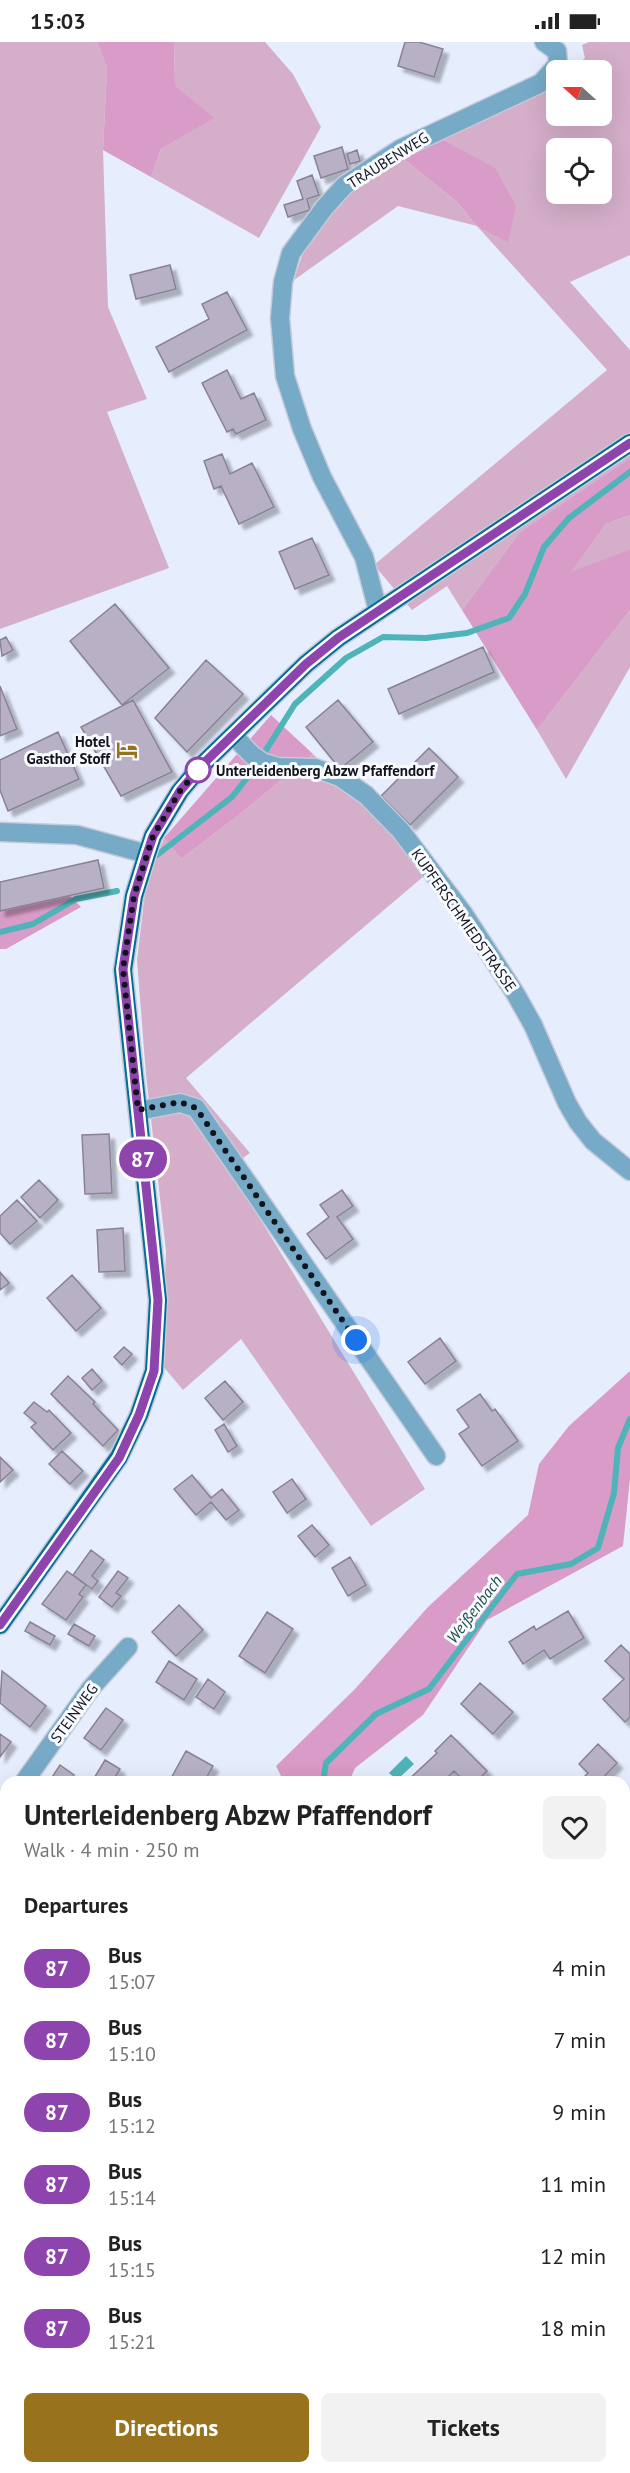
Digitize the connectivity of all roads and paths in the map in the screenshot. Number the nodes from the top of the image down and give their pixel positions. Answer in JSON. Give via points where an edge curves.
{"nodes":[{"id":1,"x":544,"y":42,"type":"edge"},
{"id":2,"x":630,"y":443,"type":"edge"},
{"id":3,"x":378,"y":611,"type":"junction"},
{"id":4,"x":233,"y":735,"type":"junction"},
{"id":5,"x":0,"y":832,"type":"edge"},
{"id":6,"x":147,"y":854,"type":"junction"},
{"id":7,"x":138,"y":1110,"type":"junction"},
{"id":8,"x":630,"y":1171,"type":"edge"},
{"id":9,"x":436,"y":1456,"type":"dead end"},
{"id":10,"x":0,"y":1625,"type":"edge"},
{"id":11,"x":128,"y":1647,"type":"dead end"},
{"id":12,"x":28,"y":1776,"type":"edge"}],
"edges":[{"from":1,"to":3,"type":"street","name":"TRAUBENWEG","via":[[556,51],[558,64],[541,83],[400,149],[345,185],[291,253],[283,282],[280,318],[285,376],[322,477],[364,557]]},
{"from":2,"to":3,"type":"main road"},
{"from":3,"to":4,"type":"main road","via":[[306,664]]},
{"from":4,"to":6,"type":"main road","via":[[180,791],[153,836]]},
{"from":4,"to":8,"type":"street","name":"KUPFERSCHMIEDSTRASSE","via":[[258,759],[278,767],[315,768],[340,777],[366,795],[401,831],[463,913],[515,993],[578,1122],[593,1141]]},
{"from":5,"to":6,"type":"street","via":[[76,835]]},
{"from":6,"to":7,"type":"main road","via":[[134,896],[123,969]]},
{"from":7,"to":9,"type":"street","via":[[180,1102],[196,1108]]},
{"from":7,"to":10,"type":"main road","via":[[158,1300],[154,1371],[119,1458]]},
{"from":11,"to":12,"type":"street","name":"STEINWEG","via":[[91,1688]]}]}
